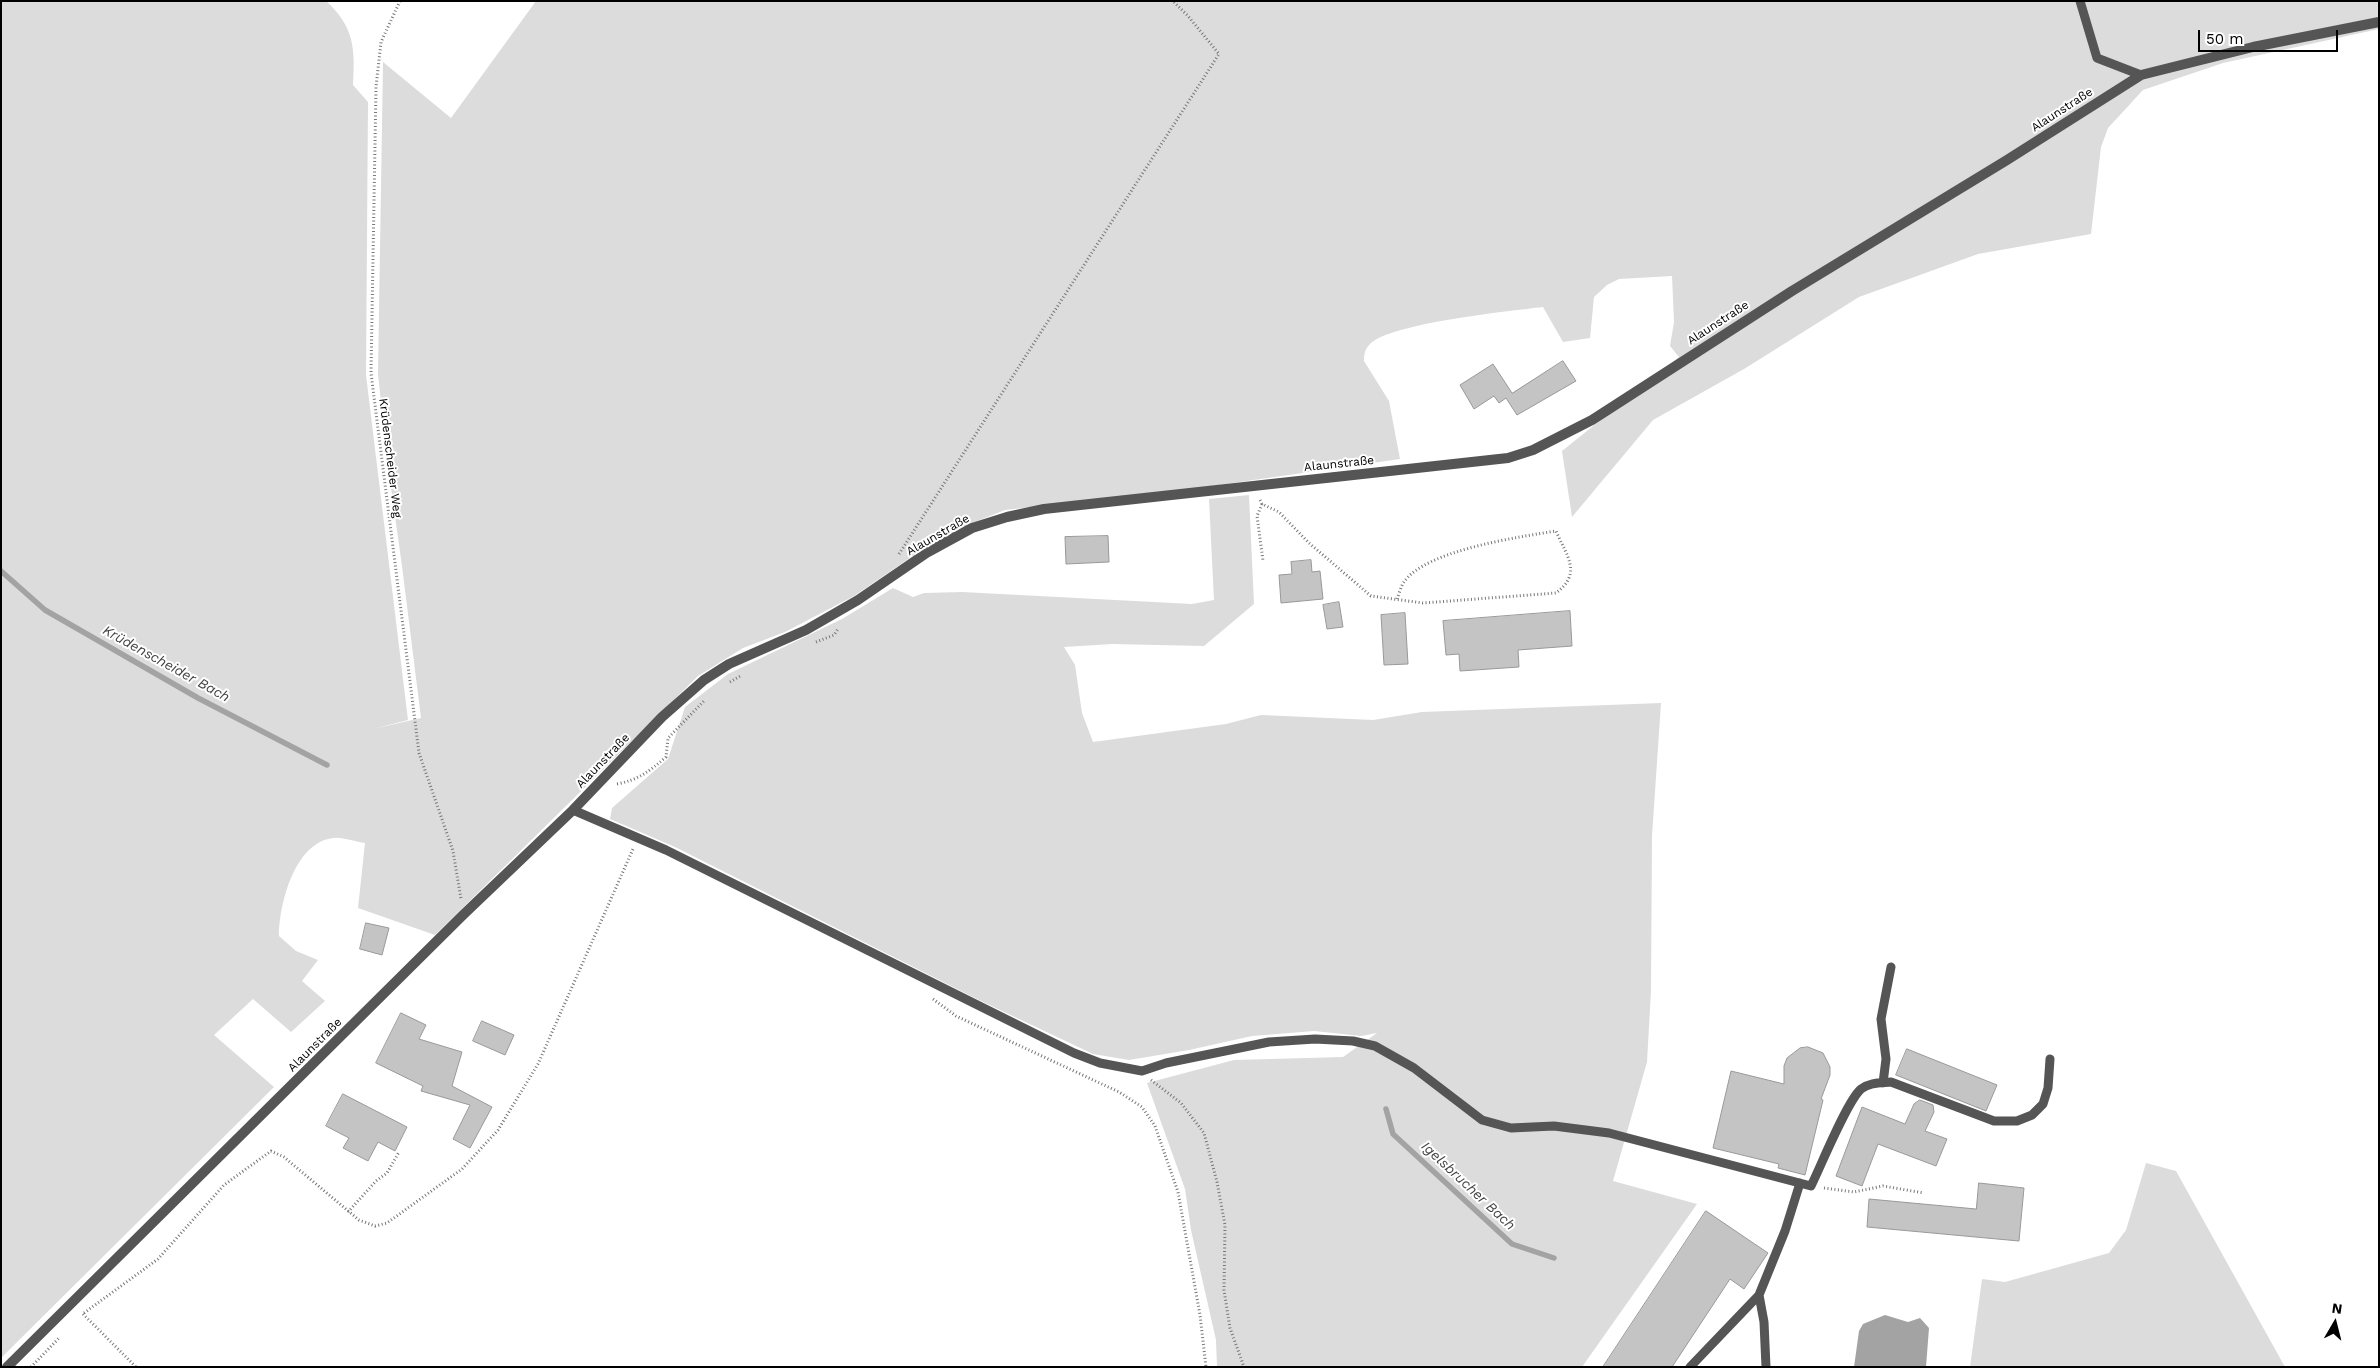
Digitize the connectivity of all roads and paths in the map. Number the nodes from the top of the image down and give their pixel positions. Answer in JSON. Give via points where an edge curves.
{"nodes":[{"id":1,"x":400,"y":1,"type":"edge"},
{"id":2,"x":1173,"y":1,"type":"edge"},
{"id":3,"x":2080,"y":1,"type":"edge"},
{"id":4,"x":2379,"y":22,"type":"edge"},
{"id":5,"x":2141,"y":75,"type":"junction"},
{"id":6,"x":1255,"y":486,"type":"junction"},
{"id":7,"x":1262,"y":504,"type":"junction"},
{"id":8,"x":1263,"y":561,"type":"dead end"},
{"id":9,"x":888,"y":580,"type":"junction"},
{"id":10,"x":1397,"y":600,"type":"junction"},
{"id":11,"x":839,"y":628,"type":"dead end"},
{"id":12,"x":811,"y":645,"type":"dead end"},
{"id":13,"x":748,"y":672,"type":"dead end"},
{"id":14,"x":726,"y":684,"type":"dead end"},
{"id":15,"x":706,"y":699,"type":"dead end"},
{"id":16,"x":601,"y":781,"type":"junction"},
{"id":17,"x":573,"y":810,"type":"junction"},
{"id":18,"x":636,"y":842,"type":"dead end"},
{"id":19,"x":634,"y":848,"type":"junction"},
{"id":20,"x":641,"y":851,"type":"dead end"},
{"id":21,"x":464,"y":914,"type":"junction"},
{"id":22,"x":1891,"y":967,"type":"dead end"},
{"id":23,"x":929,"y":995,"type":"dead end"},
{"id":24,"x":2050,"y":1058,"type":"dead end"},
{"id":25,"x":1142,"y":1071,"type":"junction"},
{"id":26,"x":525,"y":1074,"type":"dead end"},
{"id":27,"x":531,"y":1074,"type":"junction"},
{"id":28,"x":1883,"y":1083,"type":"junction"},
{"id":29,"x":399,"y":1152,"type":"dead end"},
{"id":30,"x":1800,"y":1183,"type":"junction"},
{"id":31,"x":1812,"y":1186,"type":"junction"},
{"id":32,"x":1924,"y":1194,"type":"dead end"},
{"id":33,"x":348,"y":1212,"type":"junction"},
{"id":34,"x":1759,"y":1295,"type":"junction"},
{"id":35,"x":83,"y":1314,"type":"junction"},
{"id":36,"x":76,"y":1320,"type":"dead end"},
{"id":37,"x":63,"y":1334,"type":"dead end"},
{"id":38,"x":7,"y":1367,"type":"edge"},
{"id":39,"x":31,"y":1367,"type":"edge"},
{"id":40,"x":136,"y":1367,"type":"edge"},
{"id":41,"x":1206,"y":1367,"type":"edge"},
{"id":42,"x":1244,"y":1367,"type":"edge"},
{"id":43,"x":1690,"y":1367,"type":"edge"},
{"id":44,"x":1766,"y":1367,"type":"edge"}],
"edges":[{"from":1,"to":21,"type":"path","name":"Krüdenscheider Weg","via":[[381,42],[376,87],[370,373],[419,753],[453,851]]},
{"from":2,"to":9,"type":"path","via":[[1219,54],[894,561]]},
{"from":3,"to":5,"type":"lane","via":[[2097,58]]},
{"from":4,"to":5,"type":"street","name":"Alaunstraße","via":[[2244,49]]},
{"from":5,"to":6,"type":"street","name":"Alaunstraße","via":[[1792,291],[1592,420],[1533,450],[1508,458]]},
{"from":6,"to":7,"type":"path"},
{"from":6,"to":9,"type":"street","name":"Alaunstraße","via":[[1044,509],[1007,517],[972,528],[928,552]]},
{"from":7,"to":8,"type":"path","via":[[1257,516]]},
{"from":7,"to":10,"type":"path","via":[[1279,512],[1308,543],[1371,596]]},
{"from":9,"to":16,"type":"street","name":"Alaunstraße","via":[[806,630],[729,664],[704,680],[662,716]]},
{"from":10,"to":10,"type":"path","via":[[1404,582],[1420,567],[1461,550],[1519,537],[1556,530],[1570,563],[1567,585],[1556,593],[1422,603]]},
{"from":11,"to":12,"type":"path","via":[[834,635]]},
{"from":13,"to":14,"type":"path"},
{"from":15,"to":16,"type":"path","via":[[668,738],[666,757],[647,774],[618,784]]},
{"from":16,"to":17,"type":"street","name":"Alaunstraße"},
{"from":17,"to":21,"type":"street","name":"Alaunstraße"},
{"from":17,"to":25,"type":"lane","via":[[666,850],[1074,1053],[1100,1063]]},
{"from":18,"to":19,"type":"path"},
{"from":19,"to":20,"type":"path"},
{"from":19,"to":27,"type":"path"},
{"from":21,"to":38,"type":"street","name":"Alaunstraße"},
{"from":22,"to":28,"type":"lane","via":[[1882,1019],[1886,1059]]},
{"from":23,"to":41,"type":"path","via":[[956,1016],[1119,1092],[1142,1107],[1155,1126],[1178,1192]]},
{"from":24,"to":28,"type":"lane","via":[[2048,1088],[2043,1104],[2032,1115],[2017,1121],[1994,1121],[1891,1082]]},
{"from":25,"to":30,"type":"lane","via":[[1269,1042],[1353,1041],[1375,1046],[1414,1068],[1482,1120],[1511,1128],[1554,1126],[1609,1133]]},
{"from":25,"to":42,"type":"path","via":[[1181,1104],[1204,1133],[1218,1182],[1225,1225],[1224,1290],[1230,1328]]},
{"from":26,"to":27,"type":"path"},
{"from":27,"to":33,"type":"path","via":[[498,1130],[462,1169],[382,1225],[368,1224]]},
{"from":28,"to":31,"type":"lane","via":[[1862,1089],[1852,1102]]},
{"from":29,"to":33,"type":"path","via":[[387,1173]]},
{"from":30,"to":31,"type":"lane"},
{"from":30,"to":34,"type":"lane"},
{"from":31,"to":32,"type":"path","via":[[1854,1192],[1883,1186]]},
{"from":33,"to":35,"type":"path","via":[[284,1157],[271,1151],[224,1185],[158,1259]]},
{"from":34,"to":43,"type":"lane"},
{"from":34,"to":44,"type":"lane"},
{"from":35,"to":36,"type":"path"},
{"from":35,"to":40,"type":"path"},
{"from":37,"to":39,"type":"path"}]}
